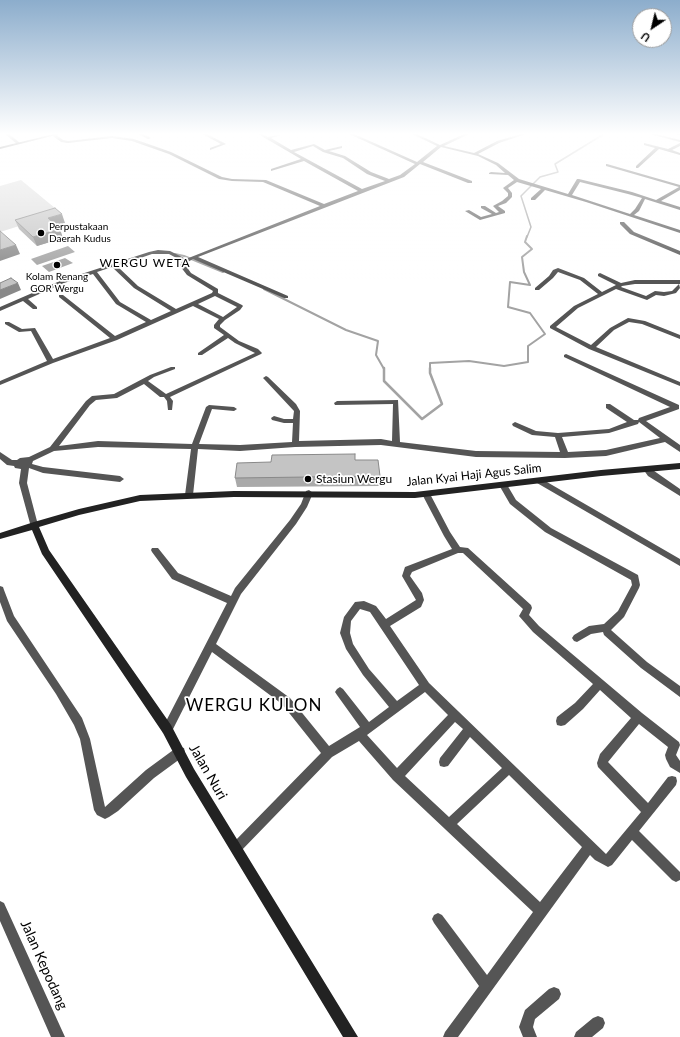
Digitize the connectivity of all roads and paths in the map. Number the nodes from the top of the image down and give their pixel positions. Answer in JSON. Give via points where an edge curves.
{"nodes":[{"id":1,"x":267,"y":182,"type":"edge"},
{"id":2,"x":347,"y":182,"type":"edge"},
{"id":3,"x":385,"y":182,"type":"edge"},
{"id":4,"x":513,"y":182,"type":"edge"},
{"id":5,"x":523,"y":182,"type":"edge"},
{"id":6,"x":578,"y":182,"type":"edge"},
{"id":7,"x":588,"y":182,"type":"edge"},
{"id":8,"x":679,"y":185,"type":"edge"},
{"id":9,"x":541,"y":188,"type":"junction"},
{"id":10,"x":362,"y":191,"type":"junction"},
{"id":11,"x":569,"y":196,"type":"junction"},
{"id":12,"x":644,"y":198,"type":"junction"},
{"id":13,"x":533,"y":199,"type":"dead end"},
{"id":14,"x":656,"y":202,"type":"junction"},
{"id":15,"x":324,"y":206,"type":"junction"},
{"id":16,"x":483,"y":207,"type":"dead end"},
{"id":17,"x":680,"y":209,"type":"edge"},
{"id":18,"x":467,"y":211,"type":"dead end"},
{"id":19,"x":494,"y":214,"type":"junction"},
{"id":20,"x":631,"y":215,"type":"junction"},
{"id":21,"x":622,"y":223,"type":"dead end"},
{"id":22,"x":680,"y":232,"type":"edge"},
{"id":23,"x":680,"y":253,"type":"edge"},
{"id":24,"x":190,"y":259,"type":"junction"},
{"id":25,"x":113,"y":265,"type":"junction"},
{"id":26,"x":94,"y":272,"type":"junction"},
{"id":27,"x":600,"y":275,"type":"dead end"},
{"id":28,"x":680,"y":275,"type":"edge"},
{"id":29,"x":678,"y":284,"type":"edge"},
{"id":30,"x":618,"y":286,"type":"junction"},
{"id":31,"x":537,"y":290,"type":"dead end"},
{"id":32,"x":215,"y":294,"type":"junction"},
{"id":33,"x":602,"y":294,"type":"junction"},
{"id":34,"x":60,"y":296,"type":"dead end"},
{"id":35,"x":286,"y":297,"type":"dead end"},
{"id":36,"x":24,"y":299,"type":"junction"},
{"id":37,"x":194,"y":304,"type":"junction"},
{"id":38,"x":35,"y":308,"type":"dead end"},
{"id":39,"x":0,"y":309,"type":"edge"},
{"id":40,"x":176,"y":312,"type":"junction"},
{"id":41,"x":223,"y":319,"type":"junction"},
{"id":42,"x":7,"y":323,"type":"dead end"},
{"id":43,"x":151,"y":323,"type":"junction"},
{"id":44,"x":227,"y":336,"type":"junction"},
{"id":45,"x":680,"y":337,"type":"edge"},
{"id":46,"x":115,"y":339,"type":"junction"},
{"id":47,"x":591,"y":348,"type":"junction"},
{"id":48,"x":200,"y":354,"type":"dead end"},
{"id":49,"x":566,"y":356,"type":"dead end"},
{"id":50,"x":51,"y":362,"type":"junction"},
{"id":51,"x":173,"y":368,"type":"dead end"},
{"id":52,"x":266,"y":378,"type":"dead end"},
{"id":53,"x":144,"y":381,"type":"junction"},
{"id":54,"x":0,"y":383,"type":"edge"},
{"id":55,"x":680,"y":384,"type":"edge"},
{"id":56,"x":166,"y":396,"type":"junction"},
{"id":57,"x":336,"y":403,"type":"dead end"},
{"id":58,"x":608,"y":406,"type":"dead end"},
{"id":59,"x":678,"y":407,"type":"edge"},
{"id":60,"x":170,"y":408,"type":"dead end"},
{"id":61,"x":234,"y":409,"type":"dead end"},
{"id":62,"x":274,"y":418,"type":"dead end"},
{"id":63,"x":641,"y":420,"type":"junction"},
{"id":64,"x":297,"y":421,"type":"junction"},
{"id":65,"x":633,"y":423,"type":"junction"},
{"id":66,"x":515,"y":424,"type":"dead end"},
{"id":67,"x":558,"y":435,"type":"junction"},
{"id":68,"x":680,"y":441,"type":"edge"},
{"id":69,"x":669,"y":442,"type":"junction"},
{"id":70,"x":295,"y":444,"type":"junction"},
{"id":71,"x":396,"y":444,"type":"junction"},
{"id":72,"x":195,"y":446,"type":"junction"},
{"id":73,"x":53,"y":449,"type":"junction"},
{"id":74,"x":680,"y":449,"type":"edge"},
{"id":75,"x":0,"y":455,"type":"edge"},
{"id":76,"x":566,"y":455,"type":"junction"},
{"id":77,"x":0,"y":462,"type":"edge"},
{"id":78,"x":10,"y":463,"type":"junction"},
{"id":79,"x":25,"y":464,"type":"junction"},
{"id":80,"x":680,"y":466,"type":"edge"},
{"id":81,"x":647,"y":469,"type":"junction"},
{"id":82,"x":120,"y":480,"type":"dead end"},
{"id":83,"x":540,"y":481,"type":"junction"},
{"id":84,"x":504,"y":485,"type":"junction"},
{"id":85,"x":680,"y":493,"type":"edge"},
{"id":86,"x":309,"y":494,"type":"junction"},
{"id":87,"x":426,"y":494,"type":"junction"},
{"id":88,"x":189,"y":495,"type":"junction"},
{"id":89,"x":34,"y":526,"type":"junction"},
{"id":90,"x":0,"y":536,"type":"edge"},
{"id":91,"x":155,"y":550,"type":"dead end"},
{"id":92,"x":458,"y":550,"type":"junction"},
{"id":93,"x":680,"y":563,"type":"edge"},
{"id":94,"x":0,"y":590,"type":"edge"},
{"id":95,"x":233,"y":601,"type":"junction"},
{"id":96,"x":385,"y":625,"type":"junction"},
{"id":97,"x":606,"y":628,"type":"junction"},
{"id":98,"x":577,"y":638,"type":"dead end"},
{"id":99,"x":210,"y":645,"type":"junction"},
{"id":100,"x":600,"y":683,"type":"junction"},
{"id":101,"x":426,"y":686,"type":"junction"},
{"id":102,"x":679,"y":689,"type":"edge"},
{"id":103,"x":340,"y":692,"type":"dead end"},
{"id":104,"x":396,"y":708,"type":"junction"},
{"id":105,"x":455,"y":715,"type":"junction"},
{"id":106,"x":638,"y":717,"type":"junction"},
{"id":107,"x":561,"y":721,"type":"dead end"},
{"id":108,"x":167,"y":729,"type":"junction"},
{"id":109,"x":470,"y":730,"type":"junction"},
{"id":110,"x":364,"y":732,"type":"junction"},
{"id":111,"x":180,"y":752,"type":"junction"},
{"id":112,"x":328,"y":753,"type":"junction"},
{"id":113,"x":444,"y":762,"type":"dead end"},
{"id":114,"x":509,"y":768,"type":"junction"},
{"id":115,"x":680,"y":768,"type":"edge"},
{"id":116,"x":397,"y":776,"type":"junction"},
{"id":117,"x":672,"y":781,"type":"dead end"},
{"id":118,"x":648,"y":812,"type":"junction"},
{"id":119,"x":449,"y":824,"type":"junction"},
{"id":120,"x":632,"y":832,"type":"junction"},
{"id":121,"x":589,"y":847,"type":"junction"},
{"id":122,"x":236,"y":848,"type":"junction"},
{"id":123,"x":676,"y":876,"type":"dead end"},
{"id":124,"x":2,"y":911,"type":"edge"},
{"id":125,"x":541,"y":911,"type":"junction"},
{"id":126,"x":438,"y":919,"type":"dead end"},
{"id":127,"x":487,"y":985,"type":"junction"},
{"id":128,"x":554,"y":994,"type":"dead end"},
{"id":129,"x":598,"y":1023,"type":"dead end"},
{"id":130,"x":58,"y":1037,"type":"edge"},
{"id":131,"x":351,"y":1037,"type":"edge"},
{"id":132,"x":450,"y":1037,"type":"edge"},
{"id":133,"x":530,"y":1037,"type":"edge"},
{"id":134,"x":581,"y":1037,"type":"edge"}],
"edges":[{"from":1,"to":15,"type":"street"},
{"from":2,"to":10,"type":"street"},
{"from":3,"to":10,"type":"street"},
{"from":4,"to":19,"type":"street","via":[[505,188],[510,196],[495,206],[503,212]]},
{"from":5,"to":9,"type":"street"},
{"from":6,"to":11,"type":"street"},
{"from":7,"to":12,"type":"street"},
{"from":8,"to":14,"type":"street"},
{"from":9,"to":11,"type":"street"},
{"from":9,"to":13,"type":"street"},
{"from":10,"to":15,"type":"street"},
{"from":11,"to":20,"type":"street"},
{"from":12,"to":14,"type":"street"},
{"from":12,"to":20,"type":"street"},
{"from":14,"to":17,"type":"street"},
{"from":15,"to":24,"type":"street"},
{"from":16,"to":19,"type":"street"},
{"from":18,"to":19,"type":"street","via":[[480,219]]},
{"from":20,"to":22,"type":"street"},
{"from":21,"to":23,"type":"street","via":[[632,233]]},
{"from":24,"to":25,"type":"street","via":[[158,252]]},
{"from":24,"to":32,"type":"street","via":[[183,264],[185,270],[216,290]]},
{"from":24,"to":35,"type":"street"},
{"from":25,"to":26,"type":"street"},
{"from":25,"to":40,"type":"street","via":[[136,287]]},
{"from":26,"to":36,"type":"street","via":[[62,282]]},
{"from":26,"to":43,"type":"street","via":[[118,303]]},
{"from":27,"to":30,"type":"street"},
{"from":28,"to":29,"type":"street","via":[[675,280]]},
{"from":29,"to":30,"type":"street","via":[[635,282]]},
{"from":29,"to":30,"type":"street","via":[[674,292],[655,293],[647,298]]},
{"from":30,"to":33,"type":"street"},
{"from":31,"to":33,"type":"street","via":[[558,270],[582,279]]},
{"from":32,"to":37,"type":"street"},
{"from":32,"to":41,"type":"street","via":[[240,306]]},
{"from":33,"to":47,"type":"street","via":[[576,307],[552,327]]},
{"from":34,"to":46,"type":"street"},
{"from":36,"to":38,"type":"street"},
{"from":36,"to":39,"type":"street"},
{"from":37,"to":40,"type":"street"},
{"from":37,"to":41,"type":"street"},
{"from":40,"to":43,"type":"street"},
{"from":41,"to":44,"type":"street","via":[[216,327]]},
{"from":42,"to":50,"type":"street","via":[[21,331],[33,329]]},
{"from":43,"to":46,"type":"street"},
{"from":44,"to":48,"type":"street"},
{"from":44,"to":56,"type":"street","via":[[256,350],[259,354]]},
{"from":45,"to":47,"type":"street","via":[[643,322],[628,320],[612,329]]},
{"from":46,"to":50,"type":"street"},
{"from":47,"to":55,"type":"street"},
{"from":49,"to":59,"type":"street"},
{"from":50,"to":54,"type":"street"},
{"from":51,"to":53,"type":"street"},
{"from":52,"to":64,"type":"street","via":[[294,406]]},
{"from":53,"to":56,"type":"street"},
{"from":53,"to":73,"type":"street","via":[[115,396],[94,398]]},
{"from":56,"to":60,"type":"street","via":[[170,401]]},
{"from":57,"to":71,"type":"street","via":[[396,402]]},
{"from":58,"to":65,"type":"street"},
{"from":59,"to":63,"type":"street"},
{"from":61,"to":72,"type":"street","via":[[209,407]]},
{"from":62,"to":64,"type":"street"},
{"from":63,"to":65,"type":"street"},
{"from":63,"to":69,"type":"street"},
{"from":64,"to":70,"type":"street"},
{"from":65,"to":67,"type":"street","via":[[609,431]]},
{"from":66,"to":67,"type":"street","via":[[535,433]]},
{"from":67,"to":76,"type":"street"},
{"from":68,"to":69,"type":"street"},
{"from":69,"to":74,"type":"street"},
{"from":69,"to":76,"type":"street","via":[[606,453]]},
{"from":70,"to":71,"type":"street"},
{"from":70,"to":72,"type":"street","via":[[240,448]]},
{"from":71,"to":76,"type":"street","via":[[476,454]]},
{"from":72,"to":73,"type":"street","via":[[98,444]]},
{"from":72,"to":88,"type":"street"},
{"from":73,"to":79,"type":"street"},
{"from":75,"to":78,"type":"street"},
{"from":77,"to":78,"type":"street"},
{"from":78,"to":79,"type":"street"},
{"from":79,"to":82,"type":"street","via":[[43,470]]},
{"from":79,"to":89,"type":"street","via":[[23,483]]},
{"from":80,"to":81,"type":"street","name":"Jalan Kyai Haji Agus Salim"},
{"from":81,"to":83,"type":"street","name":"Jalan Kyai Haji Agus Salim"},
{"from":81,"to":85,"type":"street"},
{"from":83,"to":84,"type":"street","name":"Jalan Kyai Haji Agus Salim"},
{"from":83,"to":93,"type":"street"},
{"from":84,"to":87,"type":"street","name":"Jalan Kyai Haji Agus Salim"},
{"from":84,"to":97,"type":"street","via":[[513,502],[548,530],[635,578],[636,585],[620,614]]},
{"from":86,"to":87,"type":"street","name":"Jalan Kyai Haji Agus Salim"},
{"from":86,"to":88,"type":"street","name":"Jalan Kyai Haji Agus Salim"},
{"from":86,"to":95,"type":"street","via":[[293,522],[247,578]]},
{"from":87,"to":92,"type":"street"},
{"from":88,"to":89,"type":"street","name":"Jalan Kyai Haji Agus Salim","via":[[140,498],[100,506]]},
{"from":89,"to":90,"type":"street","name":"Jalan Kyai Haji Agus Salim"},
{"from":89,"to":108,"type":"street","name":"Jalan Nuri","via":[[45,552]]},
{"from":91,"to":95,"type":"street","via":[[175,576]]},
{"from":92,"to":96,"type":"street","via":[[408,570],[406,576],[420,600],[418,604]]},
{"from":92,"to":100,"type":"street","via":[[465,550],[528,608],[524,616],[536,629]]},
{"from":94,"to":111,"type":"street","via":[[10,618],[78,722],[85,739],[101,811],[105,813],[114,807],[150,774]]},
{"from":95,"to":99,"type":"street"},
{"from":96,"to":101,"type":"street"},
{"from":96,"to":104,"type":"street","via":[[373,609],[358,605],[347,620],[345,633],[349,646],[366,672]]},
{"from":97,"to":98,"type":"street","via":[[588,630]]},
{"from":97,"to":102,"type":"street","via":[[607,632],[644,665]]},
{"from":99,"to":108,"type":"street"},
{"from":99,"to":112,"type":"street","via":[[286,701]]},
{"from":100,"to":106,"type":"street"},
{"from":100,"to":107,"type":"street"},
{"from":101,"to":104,"type":"street"},
{"from":101,"to":105,"type":"street"},
{"from":103,"to":110,"type":"street"},
{"from":104,"to":110,"type":"street"},
{"from":105,"to":109,"type":"street"},
{"from":105,"to":116,"type":"street"},
{"from":106,"to":115,"type":"street","via":[[675,746],[670,755]]},
{"from":106,"to":118,"type":"street","via":[[602,763]]},
{"from":108,"to":111,"type":"street","name":"Jalan Nuri"},
{"from":109,"to":113,"type":"street"},
{"from":109,"to":114,"type":"street"},
{"from":110,"to":112,"type":"street"},
{"from":110,"to":116,"type":"street"},
{"from":111,"to":122,"type":"street","name":"Jalan Nuri"},
{"from":112,"to":122,"type":"street"},
{"from":114,"to":119,"type":"street"},
{"from":114,"to":121,"type":"street"},
{"from":116,"to":119,"type":"street"},
{"from":117,"to":118,"type":"street"},
{"from":118,"to":120,"type":"street"},
{"from":119,"to":125,"type":"street"},
{"from":120,"to":121,"type":"street","via":[[608,861]]},
{"from":120,"to":123,"type":"street"},
{"from":121,"to":125,"type":"street"},
{"from":122,"to":131,"type":"street","name":"Jalan Nuri"},
{"from":124,"to":130,"type":"street","name":"Jalan Kepodang"},
{"from":125,"to":127,"type":"street"},
{"from":126,"to":127,"type":"street"},
{"from":127,"to":132,"type":"street"},
{"from":128,"to":133,"type":"street","via":[[530,1015],[526,1027]]},
{"from":129,"to":134,"type":"street"}]}
